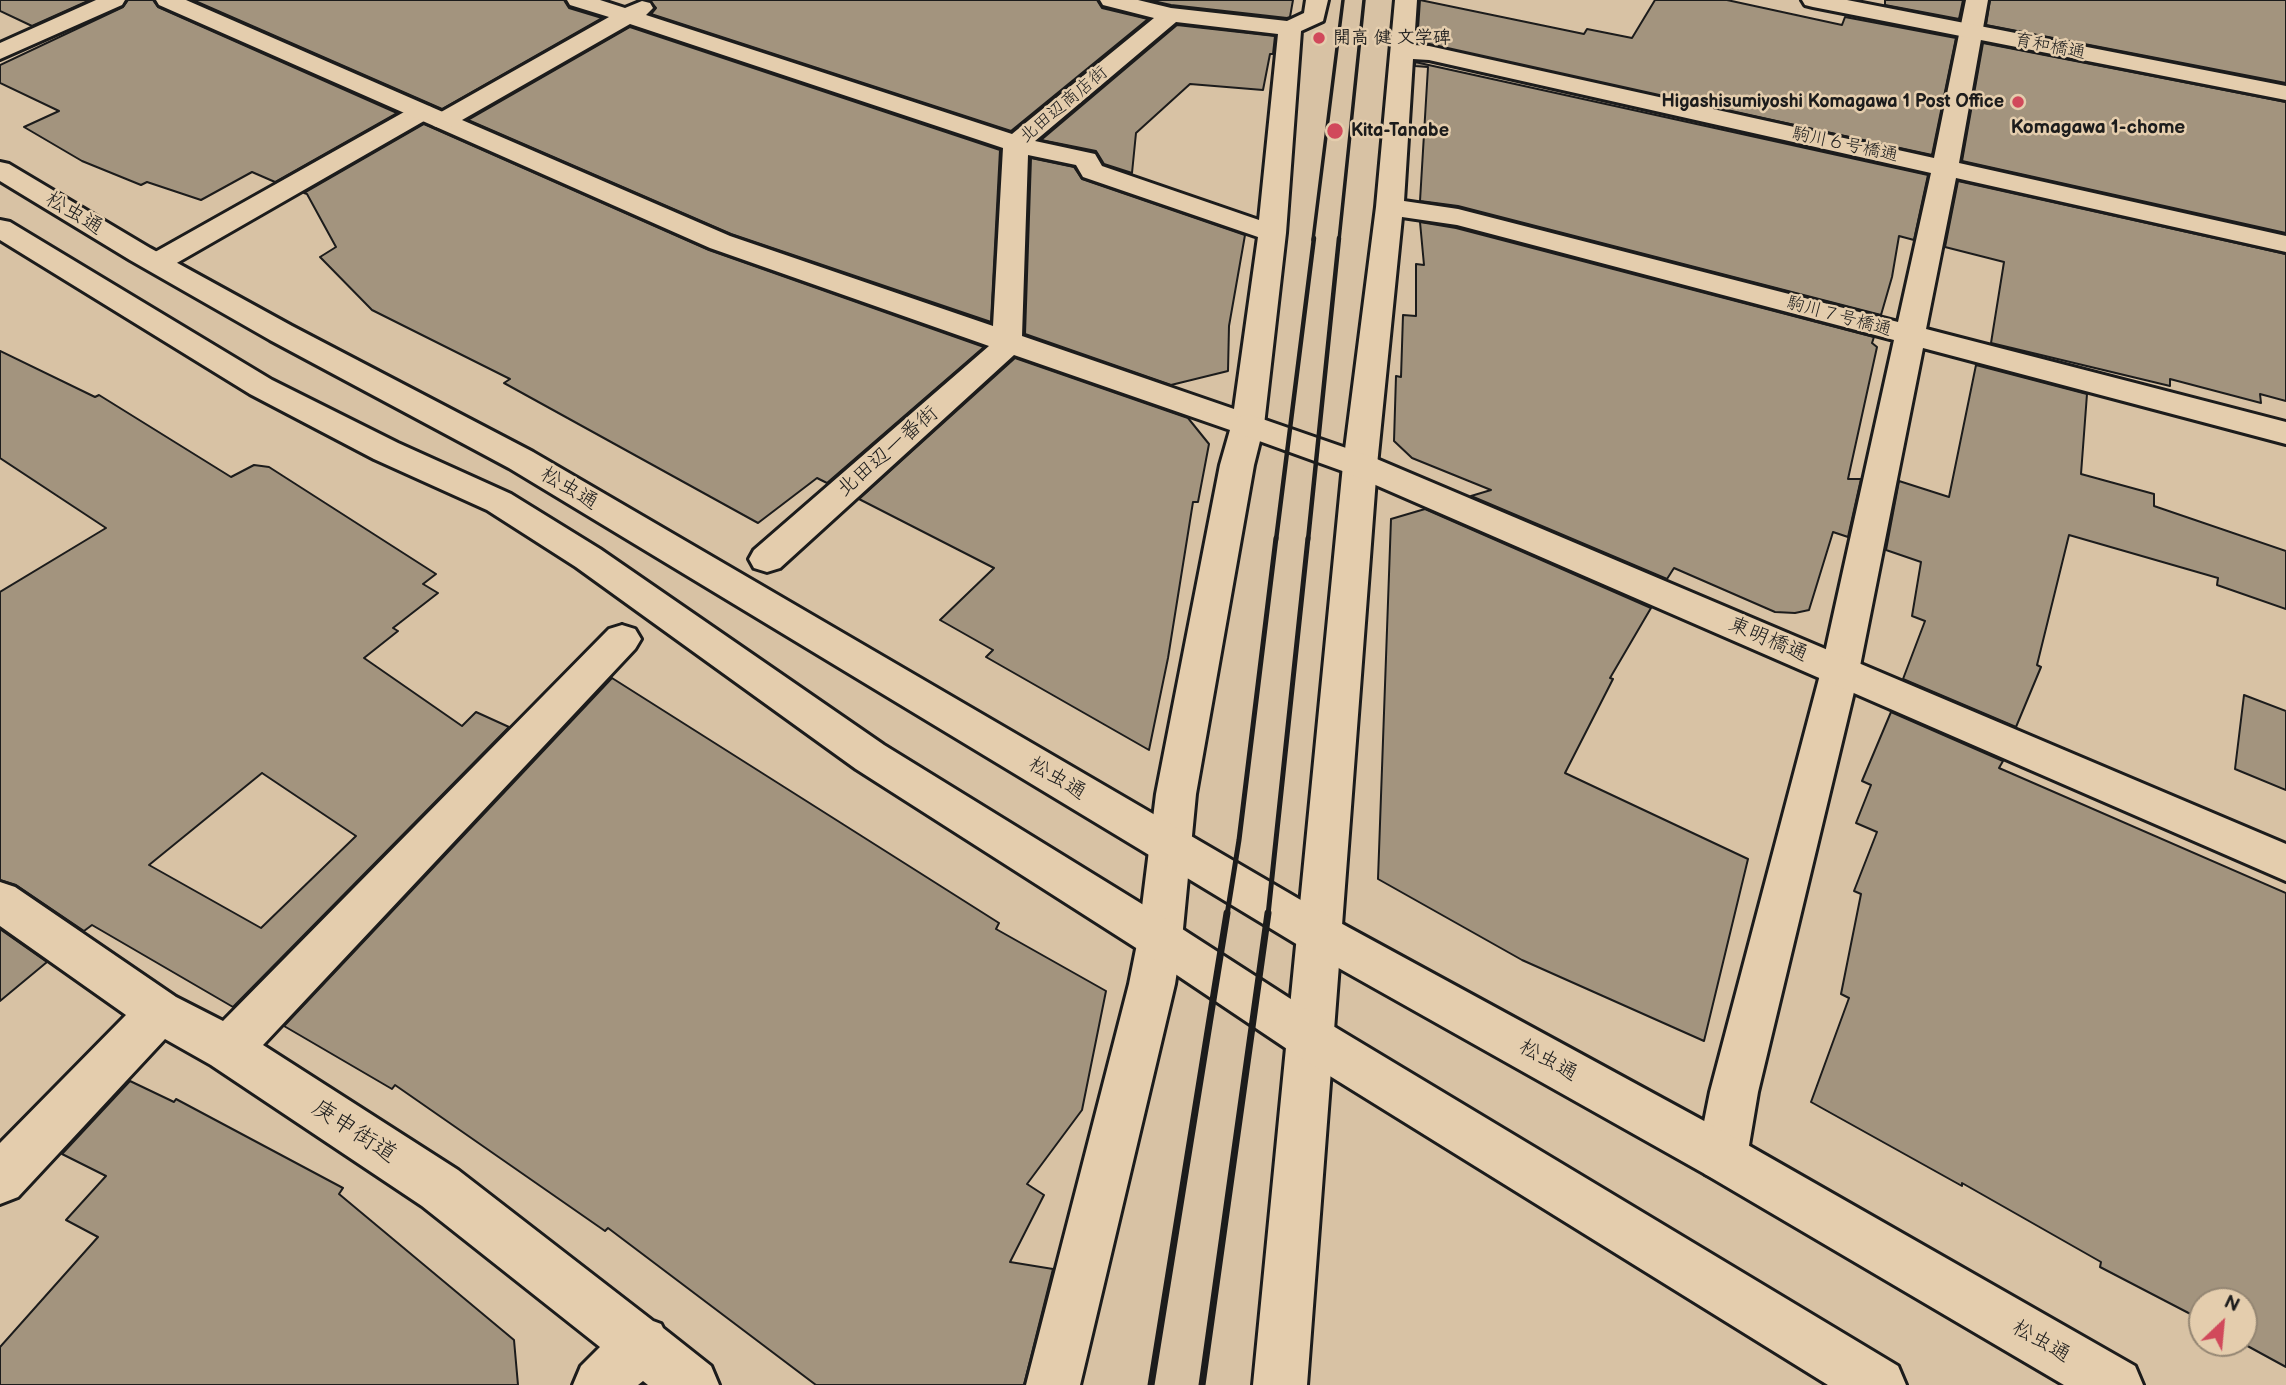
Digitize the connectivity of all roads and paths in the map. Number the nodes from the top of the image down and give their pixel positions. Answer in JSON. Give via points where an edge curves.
{"nodes":[{"id":1,"x":114,"y":0,"type":"edge"},
{"id":2,"x":167,"y":0,"type":"edge"},
{"id":3,"x":578,"y":0,"type":"edge"},
{"id":4,"x":656,"y":0,"type":"edge"},
{"id":5,"x":1111,"y":0,"type":"edge"},
{"id":6,"x":1317,"y":0,"type":"edge"},
{"id":7,"x":1406,"y":0,"type":"edge"},
{"id":8,"x":1813,"y":0,"type":"edge"},
{"id":9,"x":630,"y":15,"type":"junction"},
{"id":10,"x":1171,"y":15,"type":"junction"},
{"id":11,"x":1973,"y":16,"type":"edge"},
{"id":12,"x":1290,"y":28,"type":"junction"},
{"id":13,"x":0,"y":51,"type":"edge"},
{"id":14,"x":1403,"y":52,"type":"junction"},
{"id":15,"x":2286,"y":93,"type":"edge"},
{"id":16,"x":433,"y":116,"type":"junction"},
{"id":17,"x":1016,"y":144,"type":"junction"},
{"id":18,"x":1945,"y":168,"type":"junction"},
{"id":19,"x":0,"y":170,"type":"edge"},
{"id":20,"x":1390,"y":207,"type":"junction"},
{"id":21,"x":0,"y":228,"type":"edge"},
{"id":22,"x":1272,"y":233,"type":"junction"},
{"id":23,"x":2286,"y":244,"type":"edge"},
{"id":24,"x":158,"y":262,"type":"junction"},
{"id":25,"x":1909,"y":335,"type":"junction"},
{"id":26,"x":1007,"y":343,"type":"junction"},
{"id":27,"x":1248,"y":425,"type":"junction"},
{"id":28,"x":2286,"y":433,"type":"edge"},
{"id":29,"x":1360,"y":465,"type":"junction"},
{"id":30,"x":767,"y":559,"type":"dead end"},
{"id":31,"x":622,"y":639,"type":"dead end"},
{"id":32,"x":1840,"y":671,"type":"junction"},
{"id":33,"x":1169,"y":846,"type":"junction"},
{"id":34,"x":2286,"y":863,"type":"edge"},
{"id":35,"x":0,"y":901,"type":"edge"},
{"id":36,"x":1319,"y":934,"type":"junction"},
{"id":37,"x":1160,"y":939,"type":"junction"},
{"id":38,"x":160,"y":1012,"type":"junction"},
{"id":39,"x":1312,"y":1039,"type":"junction"},
{"id":40,"x":228,"y":1049,"type":"junction"},
{"id":41,"x":1721,"y":1157,"type":"junction"},
{"id":42,"x":0,"y":1179,"type":"edge"},
{"id":43,"x":642,"y":1343,"type":"junction"},
{"id":44,"x":600,"y":1385,"type":"edge"},
{"id":45,"x":692,"y":1385,"type":"edge"},
{"id":46,"x":1053,"y":1385,"type":"edge"},
{"id":47,"x":1280,"y":1385,"type":"edge"},
{"id":48,"x":1879,"y":1385,"type":"edge"},
{"id":49,"x":2116,"y":1385,"type":"edge"}],
"edges":[{"from":1,"to":13,"type":"street"},
{"from":2,"to":16,"type":"street"},
{"from":3,"to":9,"type":"street"},
{"from":4,"to":9,"type":"street"},
{"from":5,"to":10,"type":"street"},
{"from":6,"to":12,"type":"street","via":[[1315,16]]},
{"from":7,"to":14,"type":"street"},
{"from":8,"to":11,"type":"street","name":"育和橋通"},
{"from":9,"to":16,"type":"street"},
{"from":9,"to":17,"type":"street"},
{"from":10,"to":12,"type":"street"},
{"from":10,"to":17,"type":"street","name":"北田辺商店街"},
{"from":11,"to":15,"type":"street","name":"育和橋通"},
{"from":11,"to":18,"type":"street"},
{"from":12,"to":22,"type":"street"},
{"from":14,"to":18,"type":"street","name":"駒川６号橋通","via":[[1429,53]]},
{"from":14,"to":20,"type":"street"},
{"from":16,"to":24,"type":"street"},
{"from":16,"to":26,"type":"street","via":[[720,242]]},
{"from":17,"to":22,"type":"street","via":[[1086,160],[1092,171]]},
{"from":17,"to":26,"type":"street","name":"北田辺商店街"},
{"from":18,"to":23,"type":"street","name":"駒川６号橋通"},
{"from":18,"to":25,"type":"street"},
{"from":19,"to":24,"type":"street","name":"松虫通"},
{"from":20,"to":25,"type":"street","name":"駒川７号橋通","via":[[1458,217]]},
{"from":20,"to":29,"type":"street"},
{"from":21,"to":37,"type":"street","via":[[261,387],[499,502],[588,558],[870,757]]},
{"from":22,"to":27,"type":"street"},
{"from":24,"to":33,"type":"street","name":"松虫通","via":[[281,334],[532,467]]},
{"from":25,"to":28,"type":"street","name":"駒川７号橋通"},
{"from":25,"to":32,"type":"street"},
{"from":26,"to":27,"type":"street"},
{"from":26,"to":30,"type":"street","name":"北田辺一番街","via":[[999,355]]},
{"from":27,"to":29,"type":"street","name":"東明橋通"},
{"from":27,"to":33,"type":"street"},
{"from":29,"to":32,"type":"street","name":"東明橋通"},
{"from":29,"to":36,"type":"street"},
{"from":31,"to":40,"type":"street"},
{"from":32,"to":34,"type":"street","name":"東明橋通"},
{"from":32,"to":41,"type":"street"},
{"from":33,"to":36,"type":"street","name":"松虫通"},
{"from":33,"to":37,"type":"street"},
{"from":35,"to":38,"type":"street","name":"庚申街道"},
{"from":36,"to":39,"type":"street"},
{"from":36,"to":41,"type":"street","name":"松虫通"},
{"from":37,"to":39,"type":"street"},
{"from":37,"to":46,"type":"street"},
{"from":38,"to":40,"type":"street","name":"庚申街道"},
{"from":38,"to":42,"type":"street"},
{"from":39,"to":47,"type":"street"},
{"from":39,"to":48,"type":"street"},
{"from":40,"to":43,"type":"street","name":"庚申街道","via":[[440,1188]]},
{"from":41,"to":49,"type":"street","name":"松虫通"},
{"from":43,"to":44,"type":"street"},
{"from":43,"to":45,"type":"street","name":"庚申街道"}]}
